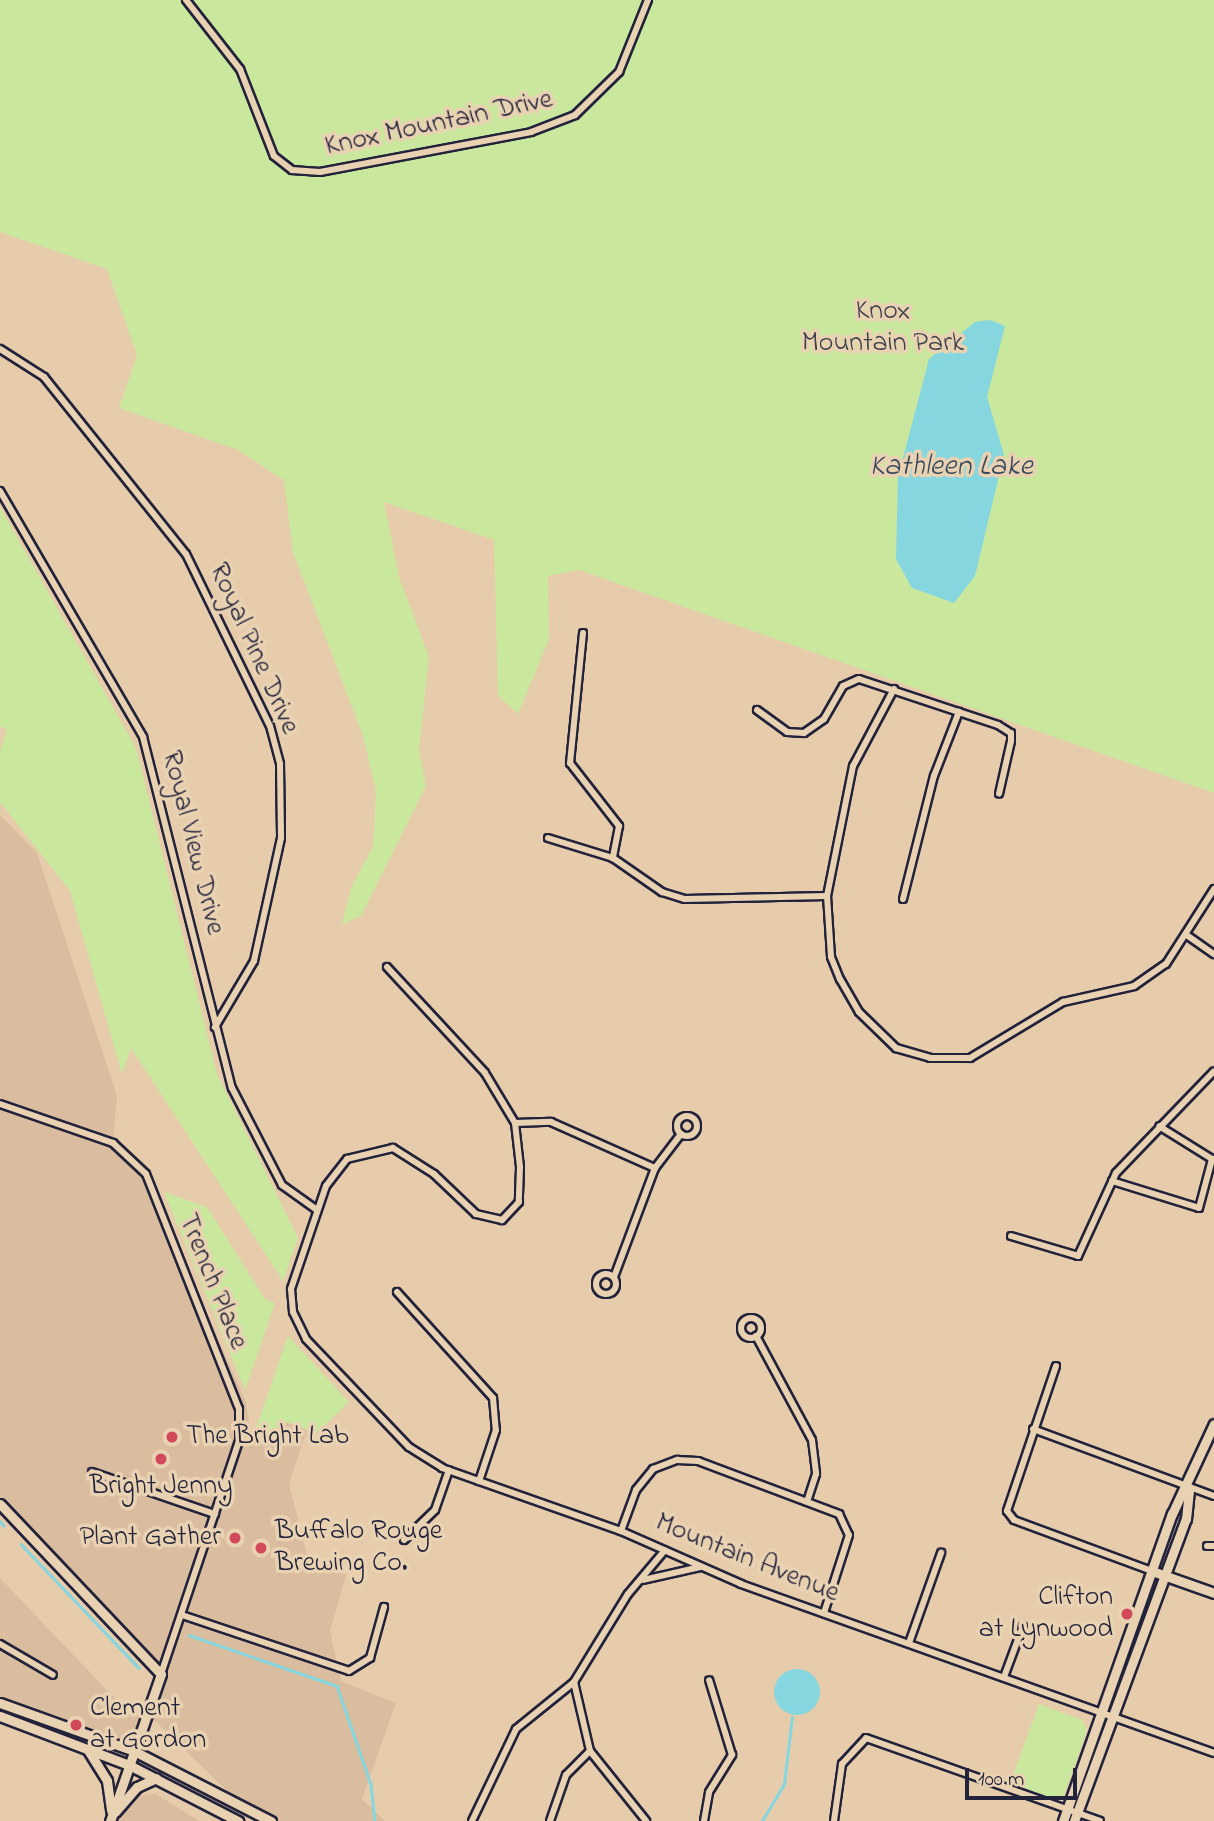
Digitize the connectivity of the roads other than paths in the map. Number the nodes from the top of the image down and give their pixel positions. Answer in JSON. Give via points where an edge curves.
{"nodes":[{"id":1,"x":186,"y":0,"type":"edge"},
{"id":2,"x":648,"y":0,"type":"edge"},
{"id":3,"x":0,"y":349,"type":"edge"},
{"id":4,"x":0,"y":491,"type":"edge"},
{"id":5,"x":583,"y":633,"type":"dead end"},
{"id":6,"x":894,"y":689,"type":"junction"},
{"id":7,"x":757,"y":710,"type":"dead end"},
{"id":8,"x":959,"y":712,"type":"junction"},
{"id":9,"x":999,"y":794,"type":"dead end"},
{"id":10,"x":548,"y":838,"type":"dead end"},
{"id":11,"x":613,"y":858,"type":"junction"},
{"id":12,"x":1214,"y":890,"type":"edge"},
{"id":13,"x":827,"y":896,"type":"junction"},
{"id":14,"x":903,"y":899,"type":"dead end"},
{"id":15,"x":1188,"y":936,"type":"junction"},
{"id":16,"x":1214,"y":954,"type":"edge"},
{"id":17,"x":387,"y":967,"type":"dead end"},
{"id":18,"x":215,"y":1027,"type":"junction"},
{"id":19,"x":1214,"y":1071,"type":"edge"},
{"id":20,"x":0,"y":1104,"type":"edge"},
{"id":21,"x":515,"y":1123,"type":"junction"},
{"id":22,"x":1159,"y":1126,"type":"junction"},
{"id":23,"x":681,"y":1134,"type":"dead end"},
{"id":24,"x":655,"y":1168,"type":"junction"},
{"id":25,"x":1112,"y":1181,"type":"junction"},
{"id":26,"x":317,"y":1210,"type":"junction"},
{"id":27,"x":1011,"y":1236,"type":"dead end"},
{"id":28,"x":614,"y":1277,"type":"dead end"},
{"id":29,"x":397,"y":1292,"type":"dead end"},
{"id":30,"x":756,"y":1336,"type":"dead end"},
{"id":31,"x":1056,"y":1366,"type":"dead end"},
{"id":32,"x":1214,"y":1423,"type":"edge"},
{"id":33,"x":1034,"y":1429,"type":"junction"},
{"id":34,"x":449,"y":1470,"type":"junction"},
{"id":35,"x":92,"y":1472,"type":"dead end"},
{"id":36,"x":479,"y":1481,"type":"junction"},
{"id":37,"x":1189,"y":1485,"type":"junction"},
{"id":38,"x":1214,"y":1496,"type":"edge"},
{"id":39,"x":807,"y":1502,"type":"junction"},
{"id":40,"x":0,"y":1504,"type":"edge"},
{"id":41,"x":215,"y":1514,"type":"junction"},
{"id":42,"x":621,"y":1531,"type":"junction"},
{"id":43,"x":404,"y":1540,"type":"dead end"},
{"id":44,"x":665,"y":1550,"type":"junction"},
{"id":45,"x":941,"y":1553,"type":"dead end"},
{"id":46,"x":702,"y":1566,"type":"junction"},
{"id":47,"x":1152,"y":1571,"type":"junction"},
{"id":48,"x":1166,"y":1577,"type":"junction"},
{"id":49,"x":641,"y":1580,"type":"junction"},
{"id":50,"x":1214,"y":1593,"type":"edge"},
{"id":51,"x":384,"y":1607,"type":"dead end"},
{"id":52,"x":824,"y":1613,"type":"junction"},
{"id":53,"x":182,"y":1615,"type":"junction"},
{"id":54,"x":1023,"y":1626,"type":"dead end"},
{"id":55,"x":909,"y":1643,"type":"junction"},
{"id":56,"x":0,"y":1644,"type":"edge"},
{"id":57,"x":162,"y":1674,"type":"junction"},
{"id":58,"x":53,"y":1675,"type":"dead end"},
{"id":59,"x":1004,"y":1678,"type":"junction"},
{"id":60,"x":709,"y":1680,"type":"dead end"},
{"id":61,"x":574,"y":1682,"type":"junction"},
{"id":62,"x":0,"y":1704,"type":"edge"},
{"id":63,"x":1102,"y":1713,"type":"junction"},
{"id":64,"x":0,"y":1716,"type":"edge"},
{"id":65,"x":1112,"y":1716,"type":"junction"},
{"id":66,"x":87,"y":1749,"type":"junction"},
{"id":67,"x":134,"y":1751,"type":"junction"},
{"id":68,"x":590,"y":1751,"type":"junction"},
{"id":69,"x":1214,"y":1753,"type":"edge"},
{"id":70,"x":129,"y":1765,"type":"junction"},
{"id":71,"x":156,"y":1778,"type":"junction"},
{"id":72,"x":1073,"y":1814,"type":"edge"},
{"id":73,"x":111,"y":1819,"type":"edge"},
{"id":74,"x":238,"y":1821,"type":"edge"},
{"id":75,"x":271,"y":1821,"type":"edge"},
{"id":76,"x":472,"y":1821,"type":"edge"},
{"id":77,"x":550,"y":1821,"type":"edge"},
{"id":78,"x":646,"y":1821,"type":"edge"},
{"id":79,"x":704,"y":1821,"type":"edge"},
{"id":80,"x":834,"y":1821,"type":"edge"},
{"id":81,"x":1063,"y":1821,"type":"edge"},
{"id":82,"x":1100,"y":1821,"type":"edge"}],
"edges":[{"from":1,"to":2,"type":"street","name":"Knox Mountain Drive","via":[[240,69],[274,156],[292,170],[320,172],[531,132],[575,115],[619,72]]},
{"from":3,"to":18,"type":"street","name":"Royal Pine Drive","via":[[44,377],[186,554],[270,726],[280,764],[281,838],[254,961]]},
{"from":4,"to":18,"type":"street","name":"Royal View Drive","via":[[143,737]]},
{"from":5,"to":11,"type":"street","via":[[570,763],[619,826]]},
{"from":6,"to":7,"type":"street","via":[[850,681],[834,695],[824,719],[804,733],[787,732]]},
{"from":6,"to":8,"type":"street"},
{"from":6,"to":13,"type":"street","via":[[853,766]]},
{"from":8,"to":9,"type":"street","via":[[1011,733]]},
{"from":8,"to":14,"type":"street","via":[[934,776]]},
{"from":10,"to":11,"type":"street"},
{"from":11,"to":13,"type":"street","via":[[662,892],[685,899]]},
{"from":12,"to":15,"type":"street"},
{"from":13,"to":15,"type":"street","via":[[831,957],[859,1012],[895,1048],[930,1058],[970,1058],[1044,1011],[1134,986],[1166,964]]},
{"from":15,"to":16,"type":"street"},
{"from":17,"to":21,"type":"street","via":[[485,1073]]},
{"from":18,"to":26,"type":"street","name":"Royal View Drive","via":[[232,1088],[282,1185]]},
{"from":19,"to":22,"type":"street"},
{"from":20,"to":41,"type":"street","name":"Trench Place","via":[[113,1143],[146,1174],[239,1409],[236,1450]]},
{"from":21,"to":24,"type":"street","via":[[551,1122]]},
{"from":21,"to":26,"type":"street","via":[[519,1202],[502,1220],[476,1214],[418,1162],[385,1148],[363,1151],[334,1171]]},
{"from":22,"to":25,"type":"street"},
{"from":22,"to":25,"type":"street","via":[[1212,1159],[1199,1208]]},
{"from":23,"to":24,"type":"street"},
{"from":24,"to":28,"type":"street"},
{"from":25,"to":27,"type":"street","via":[[1078,1256]]},
{"from":26,"to":34,"type":"street","name":"Mountain Avenue","via":[[291,1289],[306,1339],[409,1447]]},
{"from":29,"to":36,"type":"street","via":[[493,1398],[496,1430]]},
{"from":30,"to":39,"type":"street","via":[[812,1440],[816,1474]]},
{"from":31,"to":33,"type":"street"},
{"from":32,"to":37,"type":"main road"},
{"from":33,"to":37,"type":"street"},
{"from":33,"to":47,"type":"street","via":[[1007,1511],[1014,1520]]},
{"from":34,"to":36,"type":"street","name":"Mountain Avenue"},
{"from":34,"to":43,"type":"street","via":[[435,1510]]},
{"from":35,"to":41,"type":"street"},
{"from":36,"to":42,"type":"street","name":"Mountain Avenue"},
{"from":37,"to":38,"type":"street"},
{"from":37,"to":47,"type":"main road"},
{"from":37,"to":48,"type":"main road","via":[[1186,1519]]},
{"from":39,"to":42,"type":"street","via":[[698,1461],[677,1460],[653,1469],[636,1490]]},
{"from":39,"to":52,"type":"street","via":[[839,1514],[849,1535]]},
{"from":40,"to":57,"type":"main road"},
{"from":41,"to":53,"type":"street","name":"Trench Place"},
{"from":42,"to":44,"type":"street","name":"Mountain Avenue"},
{"from":44,"to":46,"type":"street","name":"Mountain Avenue"},
{"from":44,"to":49,"type":"street"},
{"from":45,"to":55,"type":"street"},
{"from":46,"to":49,"type":"street"},
{"from":46,"to":52,"type":"street","name":"Mountain Avenue"},
{"from":47,"to":48,"type":"main road"},
{"from":47,"to":63,"type":"main road"},
{"from":48,"to":50,"type":"main road"},
{"from":48,"to":65,"type":"main road"},
{"from":49,"to":61,"type":"street"},
{"from":51,"to":53,"type":"street","via":[[370,1658],[349,1671]]},
{"from":52,"to":55,"type":"street","name":"Mountain Avenue"},
{"from":53,"to":57,"type":"street","name":"Trench Place"},
{"from":54,"to":59,"type":"street"},
{"from":55,"to":59,"type":"street","name":"Mountain Avenue"},
{"from":56,"to":58,"type":"street"},
{"from":57,"to":67,"type":"main road"},
{"from":59,"to":63,"type":"street","name":"Mountain Avenue"},
{"from":60,"to":79,"type":"street","via":[[732,1755],[709,1792]]},
{"from":61,"to":68,"type":"street"},
{"from":61,"to":76,"type":"street","via":[[516,1729]]},
{"from":62,"to":67,"type":"main road"},
{"from":63,"to":65,"type":"street","name":"Mountain Avenue"},
{"from":63,"to":72,"type":"main road"},
{"from":64,"to":66,"type":"main road"},
{"from":65,"to":69,"type":"street","name":"Mountain Avenue"},
{"from":65,"to":72,"type":"main road"},
{"from":66,"to":70,"type":"main road"},
{"from":66,"to":73,"type":"main road","via":[[107,1781]]},
{"from":67,"to":70,"type":"main road"},
{"from":67,"to":75,"type":"main road"},
{"from":68,"to":77,"type":"street","via":[[566,1775]]},
{"from":68,"to":78,"type":"street"},
{"from":70,"to":71,"type":"main road"},
{"from":70,"to":73,"type":"main road"},
{"from":71,"to":73,"type":"main road","via":[[137,1787]]},
{"from":71,"to":74,"type":"main road"},
{"from":72,"to":80,"type":"street","via":[[866,1738],[842,1764]]},
{"from":72,"to":81,"type":"main road"},
{"from":72,"to":82,"type":"street"}]}
